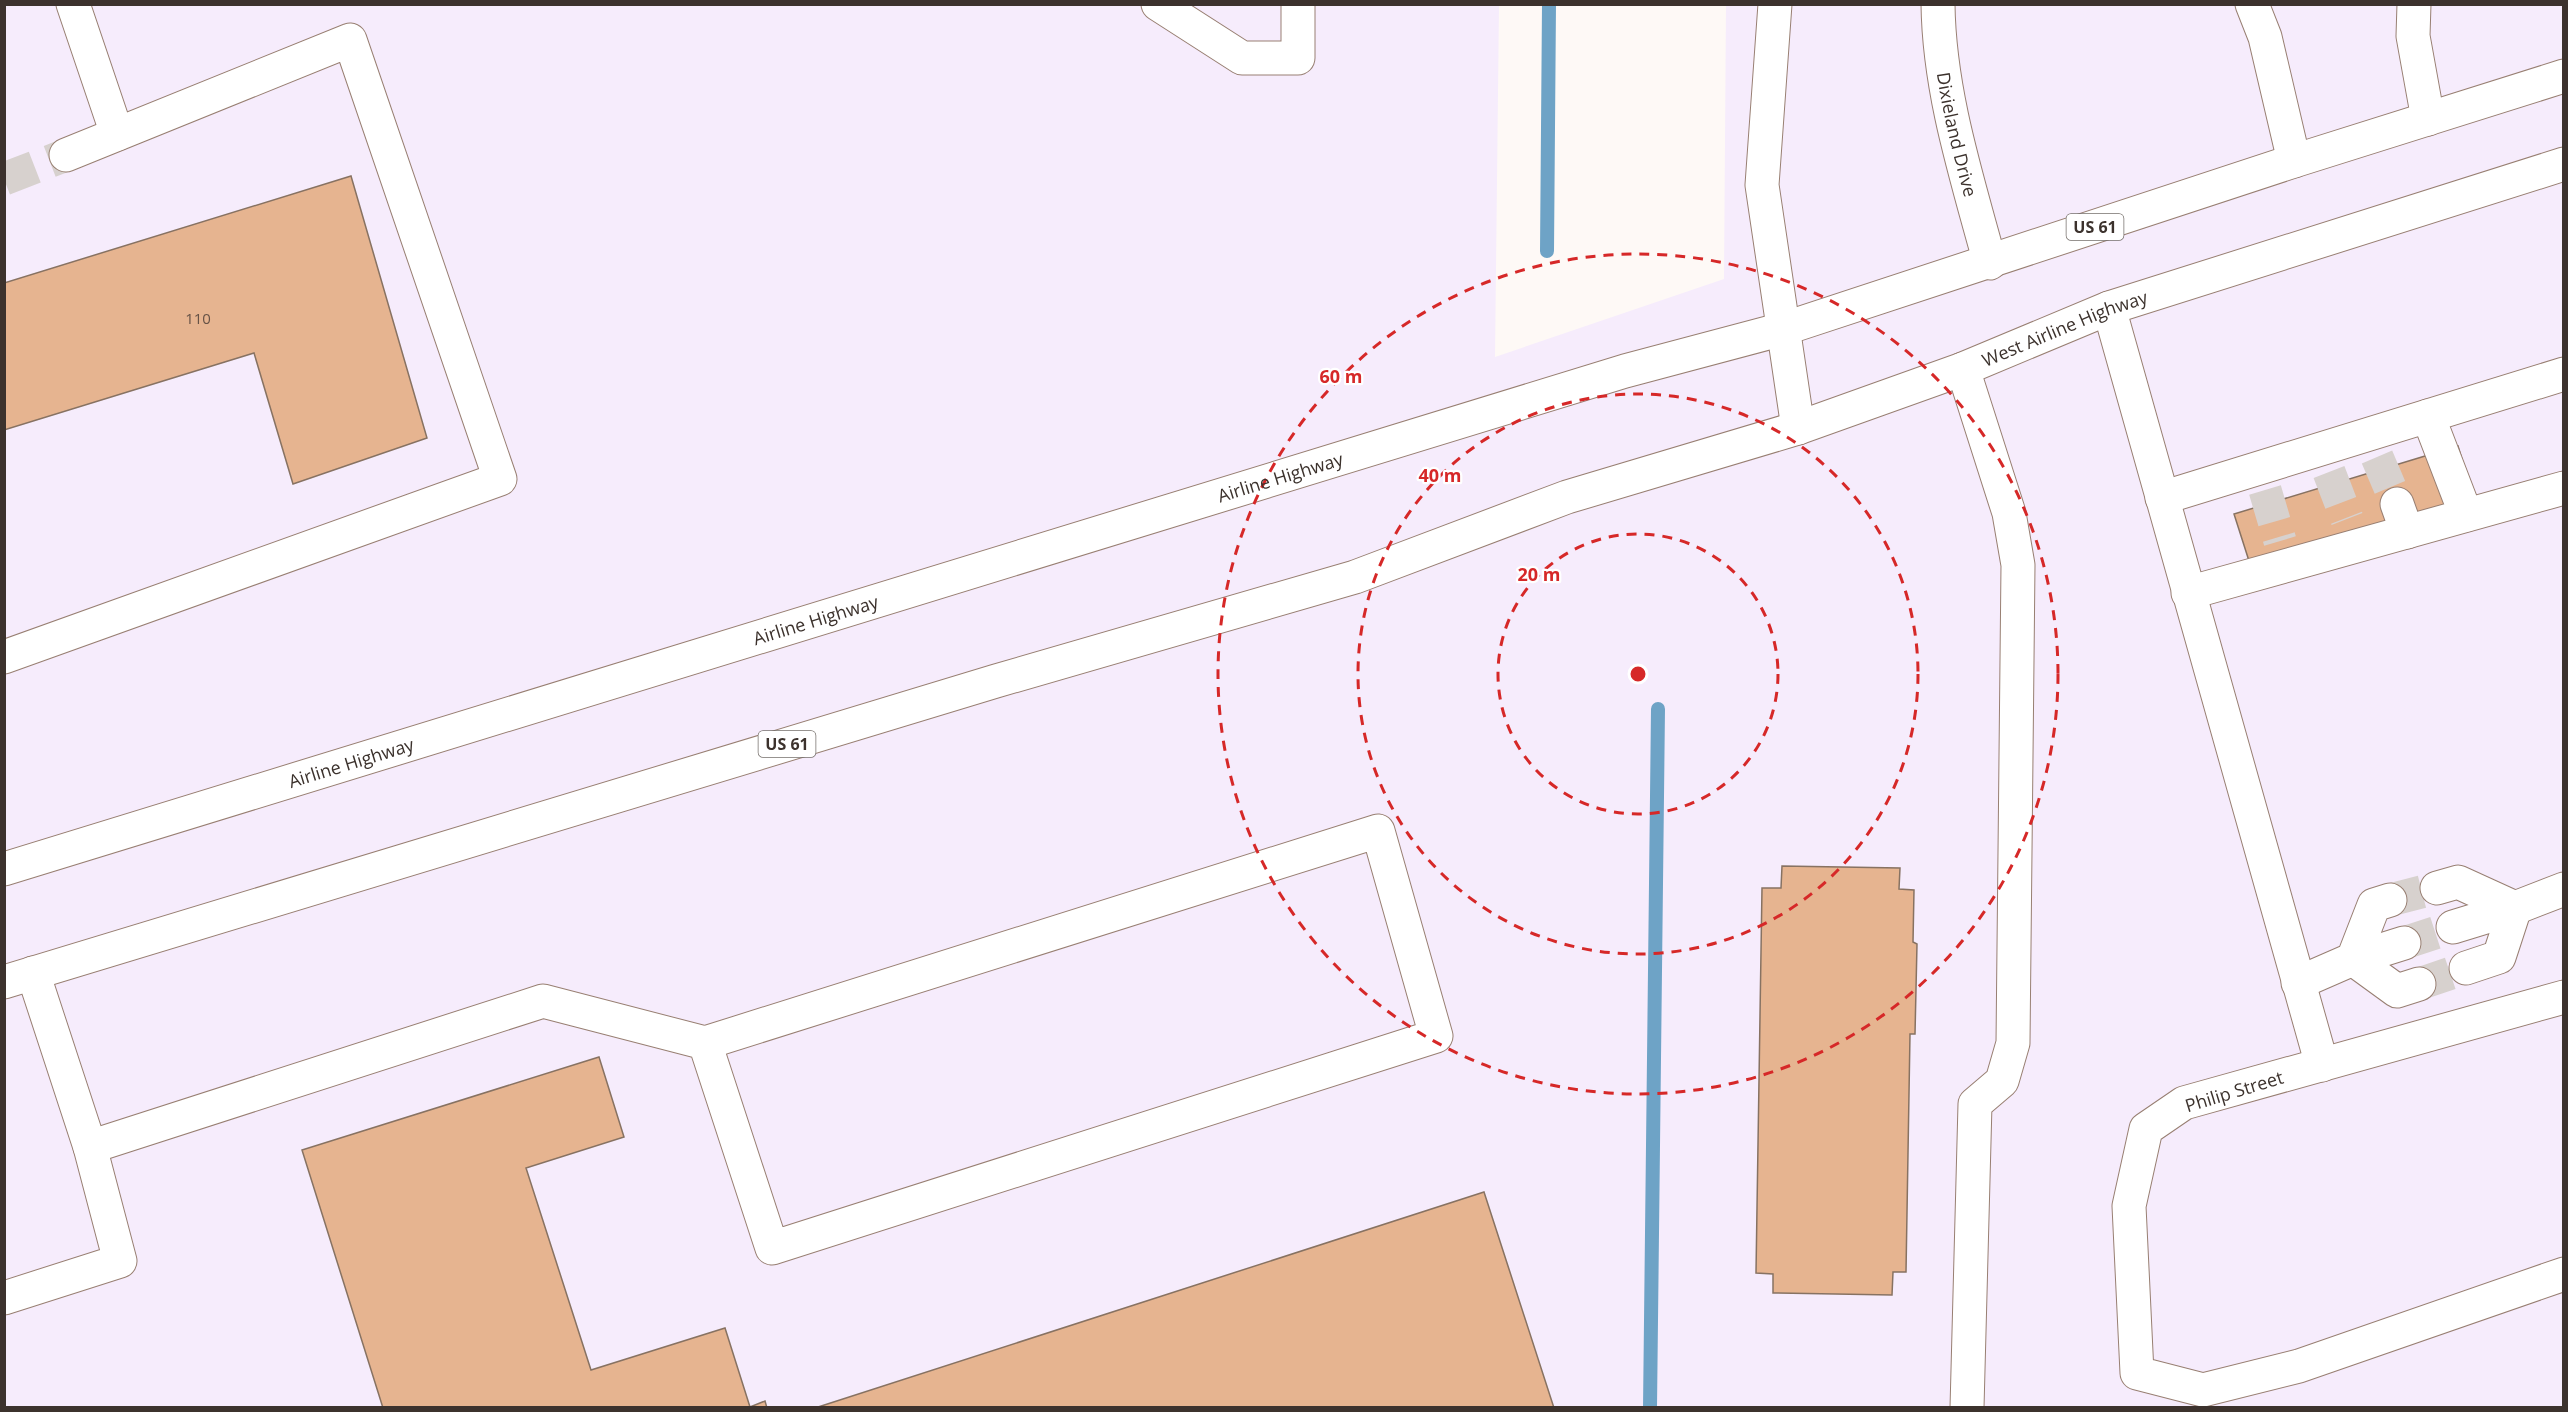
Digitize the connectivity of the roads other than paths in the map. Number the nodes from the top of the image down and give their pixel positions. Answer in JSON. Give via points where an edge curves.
{"nodes":[{"id":1,"x":73,"y":4,"type":"edge"},
{"id":2,"x":1158,"y":4,"type":"edge"},
{"id":3,"x":1298,"y":4,"type":"edge"},
{"id":4,"x":1775,"y":4,"type":"edge"},
{"id":5,"x":1938,"y":4,"type":"edge"},
{"id":6,"x":2252,"y":4,"type":"edge"},
{"id":7,"x":2414,"y":4,"type":"edge"},
{"id":8,"x":2564,"y":76,"type":"edge"},
{"id":9,"x":2428,"y":119,"type":"junction"},
{"id":10,"x":117,"y":134,"type":"junction"},
{"id":11,"x":66,"y":155,"type":"tunnel mouth"},
{"id":12,"x":2294,"y":161,"type":"junction"},
{"id":13,"x":2564,"y":164,"type":"edge"},
{"id":14,"x":1990,"y":263,"type":"junction"},
{"id":15,"x":2109,"y":308,"type":"junction"},
{"id":16,"x":1783,"y":329,"type":"junction"},
{"id":17,"x":1963,"y":369,"type":"junction"},
{"id":18,"x":2564,"y":374,"type":"edge"},
{"id":19,"x":2428,"y":416,"type":"junction"},
{"id":20,"x":1798,"y":428,"type":"junction"},
{"id":21,"x":2564,"y":488,"type":"edge"},
{"id":22,"x":2162,"y":498,"type":"junction"},
{"id":23,"x":2466,"y":515,"type":"junction"},
{"id":24,"x":2188,"y":594,"type":"junction"},
{"id":25,"x":4,"y":657,"type":"edge"},
{"id":26,"x":4,"y":869,"type":"edge"},
{"id":27,"x":2437,"y":888,"type":"tunnel mouth"},
{"id":28,"x":2564,"y":889,"type":"edge"},
{"id":29,"x":2390,"y":900,"type":"tunnel mouth"},
{"id":30,"x":2515,"y":908,"type":"junction"},
{"id":31,"x":2453,"y":927,"type":"tunnel mouth"},
{"id":32,"x":2404,"y":943,"type":"tunnel mouth"},
{"id":33,"x":2353,"y":959,"type":"junction"},
{"id":34,"x":2466,"y":968,"type":"tunnel mouth"},
{"id":35,"x":19,"y":978,"type":"edge"},
{"id":36,"x":2298,"y":983,"type":"junction"},
{"id":37,"x":2419,"y":984,"type":"tunnel mouth"},
{"id":38,"x":2564,"y":997,"type":"edge"},
{"id":39,"x":705,"y":1043,"type":"junction"},
{"id":40,"x":2322,"y":1065,"type":"junction"},
{"id":41,"x":90,"y":1147,"type":"junction"},
{"id":42,"x":2564,"y":1274,"type":"edge"},
{"id":43,"x":4,"y":1298,"type":"edge"},
{"id":44,"x":1966,"y":1407,"type":"edge"}],
"edges":[{"from":1,"to":10,"type":"main road"},
{"from":2,"to":3,"type":"main road","via":[[1242,58],[1299,58]]},
{"from":4,"to":16,"type":"main road","via":[[1762,185]]},
{"from":5,"to":14,"type":"main road","name":"Dixieland Drive","via":[[1938,31],[1954,129]]},
{"from":6,"to":12,"type":"main road","via":[[2265,37]]},
{"from":7,"to":9,"type":"main road","via":[[2413,36]]},
{"from":8,"to":9,"type":"main road","number":"US 61"},
{"from":9,"to":12,"type":"main road","number":"US 61"},
{"from":10,"to":11,"type":"main road"},
{"from":10,"to":25,"type":"main road","via":[[350,40],[500,479]]},
{"from":12,"to":14,"type":"main road","number":"US 61"},
{"from":13,"to":15,"type":"main road","name":"West Airline Highway","number":"US 61"},
{"from":14,"to":16,"type":"main road","number":"US 61"},
{"from":15,"to":17,"type":"main road","name":"West Airline Highway","number":"US 61"},
{"from":15,"to":22,"type":"main road"},
{"from":16,"to":20,"type":"main road"},
{"from":16,"to":26,"type":"main road","name":"Airline Highway","number":"US 61","via":[[1625,370]]},
{"from":17,"to":20,"type":"main road","name":"West Airline Highway","number":"US 61"},
{"from":17,"to":44,"type":"main road","via":[[2008,513],[2018,565],[2013,1043],[2002,1080],[1975,1104]]},
{"from":18,"to":19,"type":"main road"},
{"from":19,"to":22,"type":"main road","via":[[2373,446],[2262,479]]},
{"from":19,"to":23,"type":"main road"},
{"from":20,"to":35,"type":"main road","name":"West Airline Highway","number":"US 61","via":[[1567,497],[1355,577],[996,681]]},
{"from":21,"to":23,"type":"main road"},
{"from":22,"to":24,"type":"main road"},
{"from":23,"to":24,"type":"main road","via":[[2402,518],[2283,553]]},
{"from":24,"to":36,"type":"main road"},
{"from":27,"to":30,"type":"main road","via":[[2458,882]]},
{"from":28,"to":30,"type":"main road"},
{"from":29,"to":33,"type":"main road","via":[[2374,905]]},
{"from":30,"to":31,"type":"main road"},
{"from":30,"to":34,"type":"main road","via":[[2499,957]]},
{"from":32,"to":33,"type":"main road"},
{"from":33,"to":36,"type":"main road"},
{"from":33,"to":37,"type":"main road","via":[[2397,991]]},
{"from":35,"to":41,"type":"main road"},
{"from":36,"to":40,"type":"main road"},
{"from":38,"to":40,"type":"main road","name":"Philip Street"},
{"from":39,"to":39,"type":"main road","via":[[1378,831],[1436,1036],[772,1248]]},
{"from":39,"to":41,"type":"main road","via":[[543,1001]]},
{"from":40,"to":42,"type":"main road","name":"Philip Street","via":[[2184,1103],[2146,1130],[2129,1206],[2137,1372],[2203,1390],[2299,1366]]},
{"from":41,"to":43,"type":"main road","via":[[120,1261]]}]}
